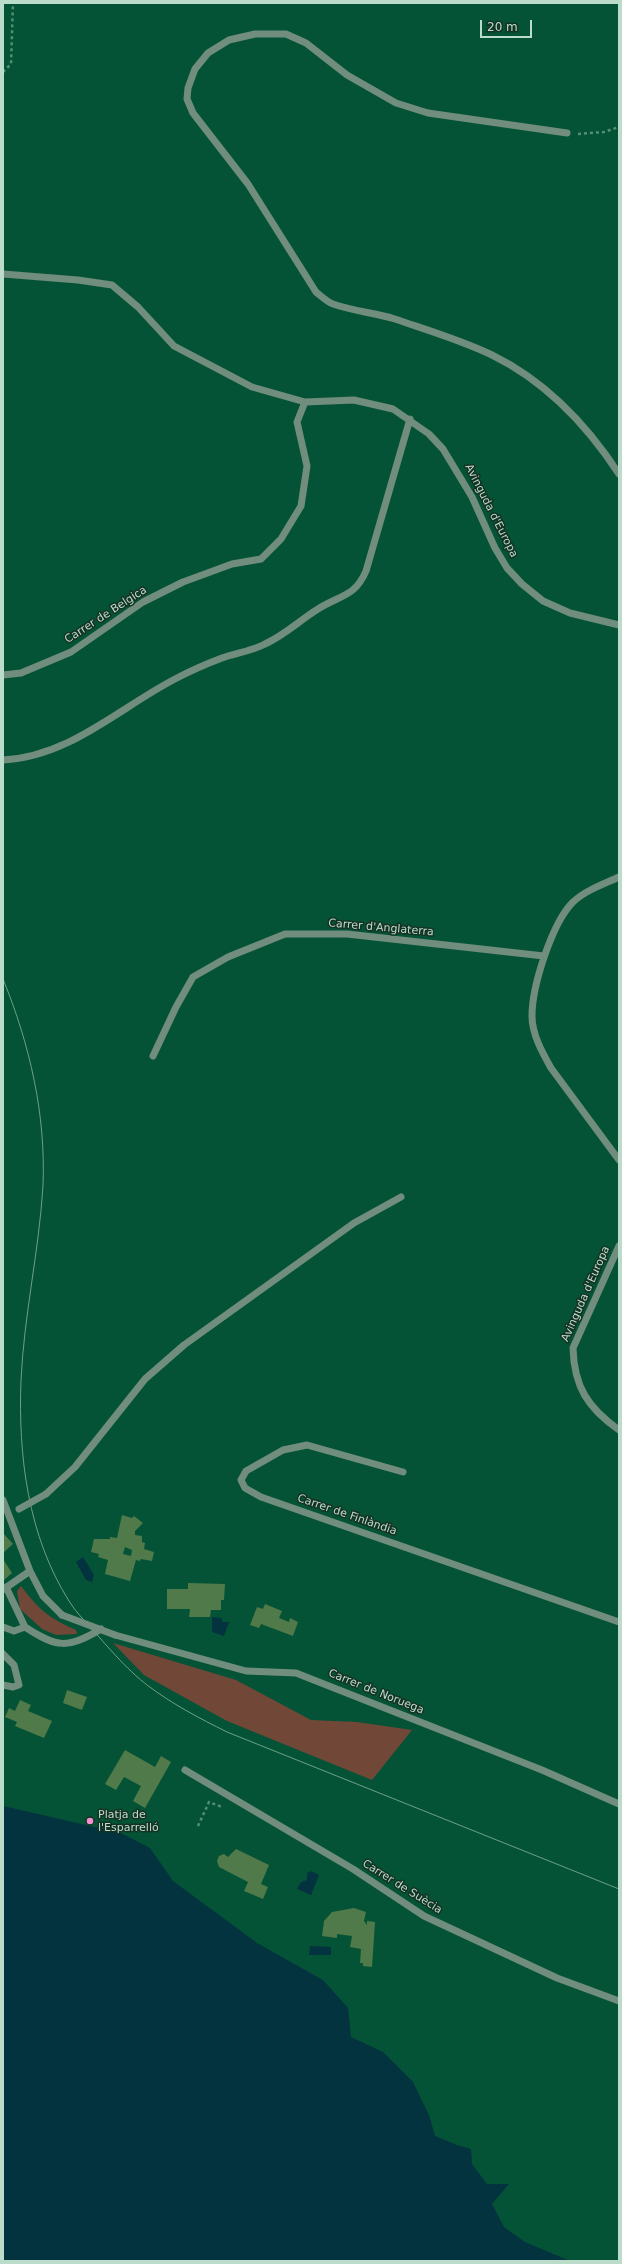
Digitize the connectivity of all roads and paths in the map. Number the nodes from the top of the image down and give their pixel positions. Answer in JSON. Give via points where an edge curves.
{"nodes":[{"id":1,"x":13,"y":3,"type":"edge"},
{"id":2,"x":3,"y":72,"type":"edge"},
{"id":3,"x":619,"y":127,"type":"edge"},
{"id":4,"x":567,"y":133,"type":"joint"},
{"id":5,"x":3,"y":274,"type":"edge"},
{"id":6,"x":305,"y":402,"type":"junction"},
{"id":7,"x":410,"y":420,"type":"junction"},
{"id":8,"x":619,"y":474,"type":"edge"},
{"id":9,"x":619,"y":625,"type":"edge"},
{"id":10,"x":3,"y":675,"type":"edge"},
{"id":11,"x":3,"y":760,"type":"edge"},
{"id":12,"x":619,"y":877,"type":"edge"},
{"id":13,"x":544,"y":956,"type":"junction"},
{"id":14,"x":153,"y":1056,"type":"dead end"},
{"id":15,"x":619,"y":1160,"type":"edge"},
{"id":16,"x":401,"y":1197,"type":"dead end"},
{"id":17,"x":619,"y":1246,"type":"edge"},
{"id":18,"x":619,"y":1430,"type":"edge"},
{"id":19,"x":403,"y":1472,"type":"dead end"},
{"id":20,"x":3,"y":1500,"type":"edge"},
{"id":21,"x":7,"y":1514,"type":"junction"},
{"id":22,"x":30,"y":1571,"type":"junction"},
{"id":23,"x":5,"y":1589,"type":"edge"},
{"id":24,"x":619,"y":1622,"type":"edge"},
{"id":25,"x":3,"y":1627,"type":"edge"},
{"id":26,"x":25,"y":1627,"type":"junction"},
{"id":27,"x":101,"y":1629,"type":"junction"},
{"id":28,"x":3,"y":1654,"type":"edge"},
{"id":29,"x":3,"y":1685,"type":"edge"},
{"id":30,"x":185,"y":1770,"type":"dead end"},
{"id":31,"x":209,"y":1802,"type":"dead end"},
{"id":32,"x":619,"y":1804,"type":"edge"},
{"id":33,"x":198,"y":1826,"type":"dead end"},
{"id":34,"x":619,"y":2001,"type":"edge"}],
"edges":[{"from":1,"to":2,"type":"path","via":[[11,64]]},
{"from":3,"to":4,"type":"path","via":[[586,135]]},
{"from":4,"to":8,"type":"street","via":[[428,113],[396,103],[347,75],[306,43],[286,34],[255,34],[229,40],[208,53],[195,68],[188,88],[187,99],[193,113],[248,184],[316,292],[332,304],[390,318],[458,341],[524,374],[549,392],[576,417],[605,452]]},
{"from":5,"to":6,"type":"street","name":"Avinguda d'Europa","via":[[112,285],[138,307],[174,346],[252,387]]},
{"from":6,"to":7,"type":"street","name":"Avinguda d'Europa","via":[[354,400],[393,409]]},
{"from":6,"to":10,"type":"street","name":"Carrer de Belgica","via":[[297,422],[307,466],[301,506],[281,539],[261,559],[232,564],[183,582],[142,602],[71,652],[21,673]]},
{"from":7,"to":9,"type":"street","name":"Avinguda d'Europa","via":[[429,434],[455,466],[507,568],[522,584],[543,601],[570,613]]},
{"from":7,"to":11,"type":"street","via":[[366,571],[354,590],[317,609],[281,636],[263,645],[186,673],[98,728],[43,751]]},
{"from":12,"to":13,"type":"street","via":[[587,892],[574,902],[562,916]]},
{"from":13,"to":14,"type":"street","name":"Carrer d'Anglaterra","via":[[347,934],[285,934],[228,957],[193,977]]},
{"from":13,"to":15,"type":"street","via":[[532,1016],[534,1032],[551,1068]]},
{"from":16,"to":21,"type":"street","bridge":true,"via":[[354,1223],[184,1345],[145,1379],[75,1467],[46,1494]]},
{"from":17,"to":18,"type":"street","name":"Avinguda d'Europa","via":[[573,1348],[575,1370],[584,1395],[602,1418]]},
{"from":19,"to":24,"type":"street","name":"Carrer de Finlàndia","via":[[307,1445],[283,1450],[246,1471],[241,1480],[245,1488],[261,1497]]},
{"from":20,"to":21,"type":"street"},
{"from":21,"to":22,"type":"street"},
{"from":22,"to":23,"type":"street"},
{"from":22,"to":27,"type":"street","name":"Carrer de Noruega","bridge":true,"via":[[43,1596],[62,1615]]},
{"from":23,"to":26,"type":"street"},
{"from":25,"to":26,"type":"street","via":[[14,1631]]},
{"from":26,"to":27,"type":"street","via":[[45,1640],[68,1645],[85,1639]]},
{"from":27,"to":32,"type":"street","name":"Carrer de Noruega","bridge":true,"via":[[246,1671],[296,1673],[542,1770]]},
{"from":28,"to":29,"type":"street","via":[[14,1664],[19,1685]]},
{"from":30,"to":34,"type":"street","name":"Carrer de Suècia","via":[[353,1869],[424,1916],[557,1978]]},
{"from":31,"to":33,"type":"path"}]}
